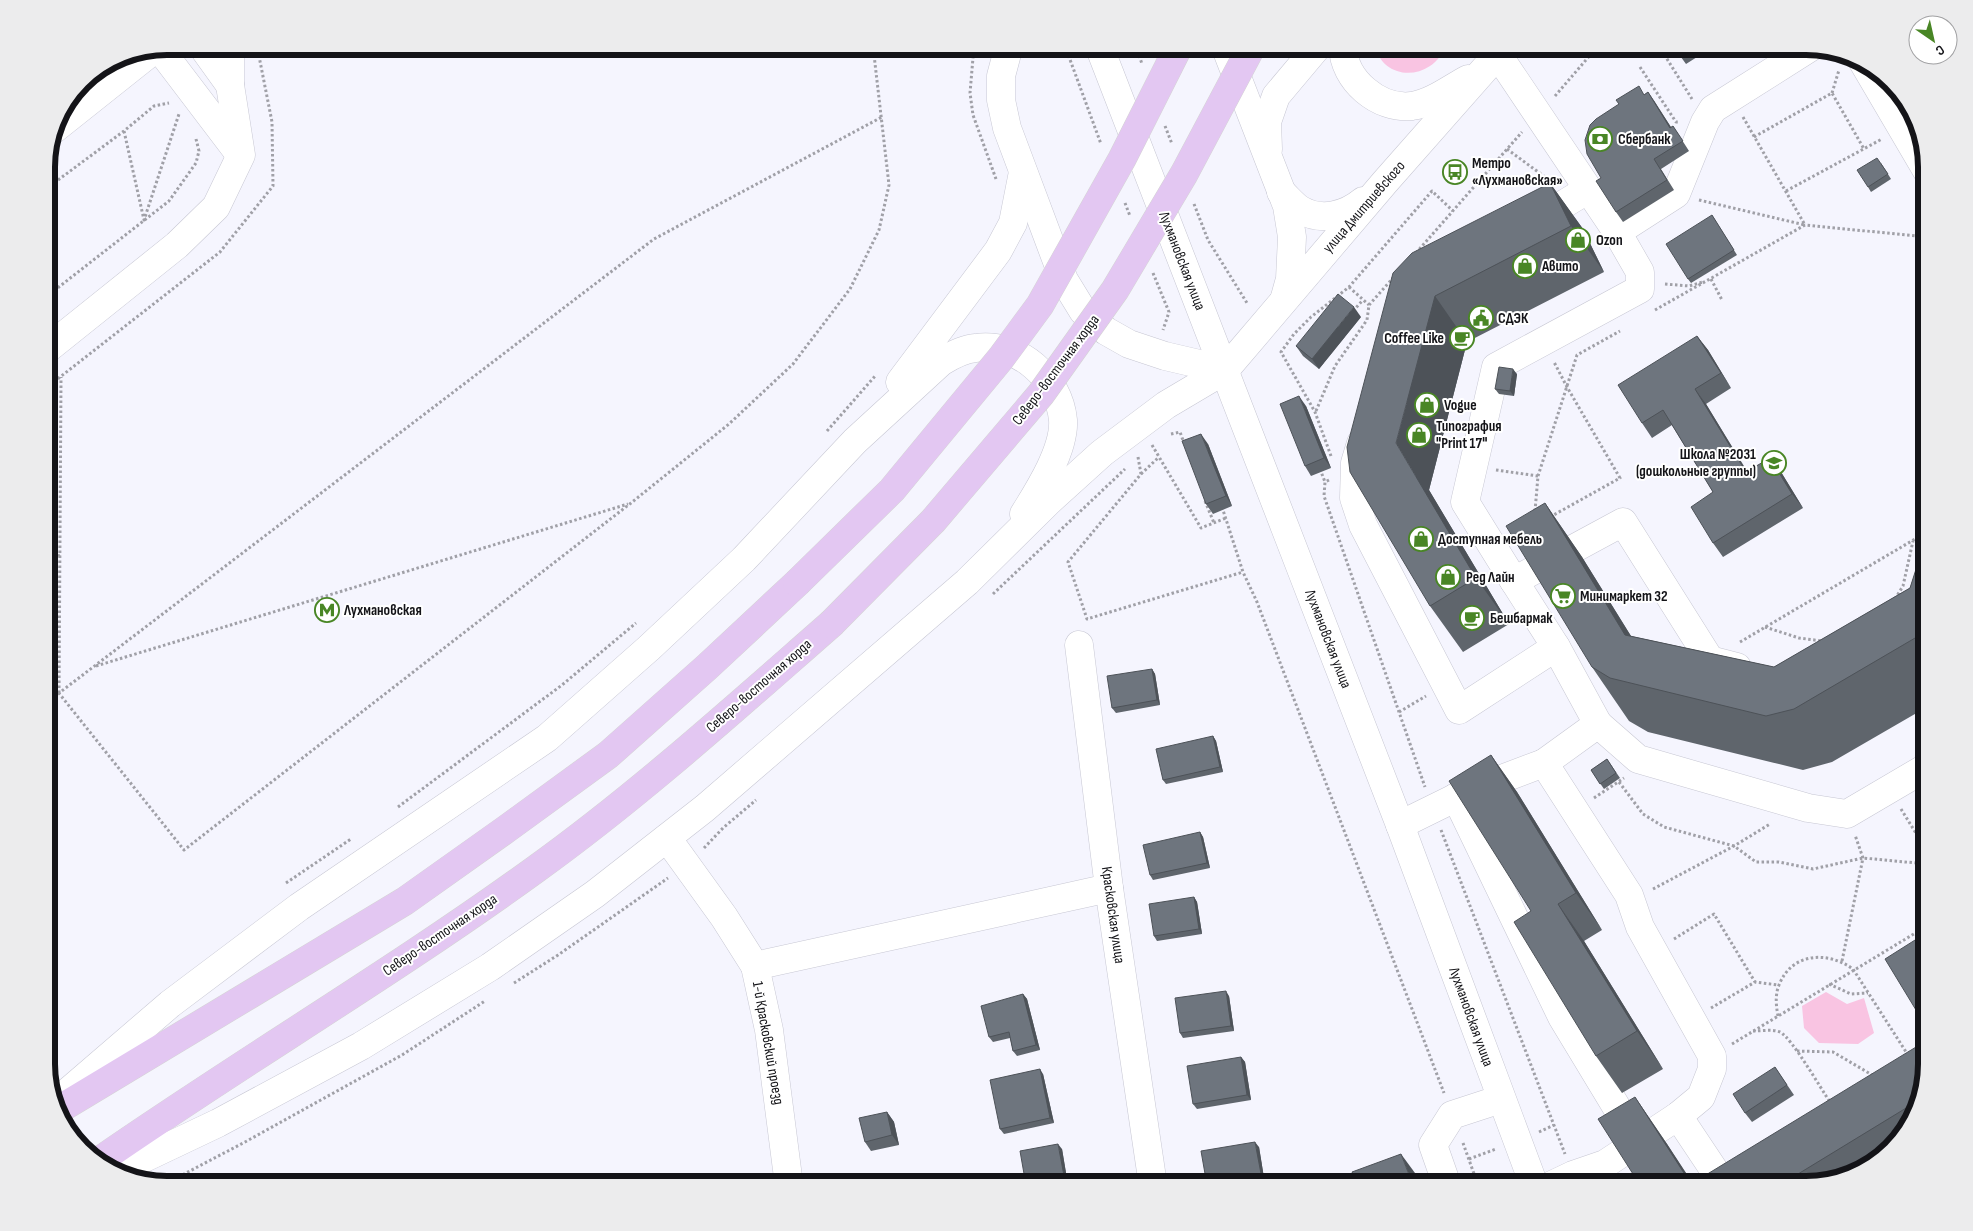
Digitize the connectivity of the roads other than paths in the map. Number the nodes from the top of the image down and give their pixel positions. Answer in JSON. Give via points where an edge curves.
{"nodes":[{"id":1,"x":164,"y":55,"type":"edge"},
{"id":2,"x":208,"y":55,"type":"edge"},
{"id":3,"x":230,"y":55,"type":"edge"},
{"id":4,"x":1007,"y":55,"type":"edge"},
{"id":5,"x":1103,"y":55,"type":"edge"},
{"id":6,"x":1174,"y":55,"type":"edge"},
{"id":7,"x":1228,"y":55,"type":"edge"},
{"id":8,"x":1247,"y":55,"type":"edge"},
{"id":9,"x":1310,"y":55,"type":"edge"},
{"id":10,"x":1345,"y":55,"type":"edge"},
{"id":11,"x":1799,"y":55,"type":"edge"},
{"id":12,"x":1497,"y":56,"type":"edge"},
{"id":13,"x":146,"y":57,"type":"edge"},
{"id":14,"x":1854,"y":66,"type":"edge"},
{"id":15,"x":230,"y":85,"type":"junction"},
{"id":16,"x":66,"y":120,"type":"edge"},
{"id":17,"x":241,"y":155,"type":"junction"},
{"id":18,"x":1917,"y":156,"type":"edge"},
{"id":19,"x":1268,"y":160,"type":"junction"},
{"id":20,"x":1023,"y":172,"type":"junction"},
{"id":21,"x":1385,"y":182,"type":"junction"},
{"id":22,"x":1281,"y":192,"type":"junction"},
{"id":23,"x":1580,"y":194,"type":"junction"},
{"id":24,"x":1617,"y":232,"type":"junction"},
{"id":25,"x":1516,"y":234,"type":"edge"},
{"id":26,"x":1285,"y":298,"type":"junction"},
{"id":27,"x":55,"y":343,"type":"edge"},
{"id":28,"x":1224,"y":370,"type":"junction"},
{"id":29,"x":1368,"y":416,"type":"edge"},
{"id":30,"x":855,"y":441,"type":"junction"},
{"id":31,"x":1002,"y":549,"type":"junction"},
{"id":32,"x":1514,"y":581,"type":"junction"},
{"id":33,"x":1079,"y":645,"type":"dead end"},
{"id":34,"x":1556,"y":647,"type":"junction"},
{"id":35,"x":1758,"y":673,"type":"edge"},
{"id":36,"x":1598,"y":724,"type":"junction"},
{"id":37,"x":1544,"y":763,"type":"junction"},
{"id":38,"x":1918,"y":772,"type":"edge"},
{"id":39,"x":1445,"y":803,"type":"junction"},
{"id":40,"x":1400,"y":826,"type":"junction"},
{"id":41,"x":667,"y":838,"type":"junction"},
{"id":42,"x":1109,"y":888,"type":"junction"},
{"id":43,"x":755,"y":966,"type":"junction"},
{"id":44,"x":61,"y":1098,"type":"edge"},
{"id":45,"x":1501,"y":1099,"type":"junction"},
{"id":46,"x":64,"y":1106,"type":"edge"},
{"id":47,"x":1678,"y":1116,"type":"junction"},
{"id":48,"x":1638,"y":1142,"type":"junction"},
{"id":49,"x":105,"y":1157,"type":"edge"},
{"id":50,"x":125,"y":1167,"type":"edge"},
{"id":51,"x":1609,"y":1175,"type":"edge"},
{"id":52,"x":788,"y":1176,"type":"edge"},
{"id":53,"x":1152,"y":1176,"type":"edge"},
{"id":54,"x":1444,"y":1176,"type":"edge"},
{"id":55,"x":1531,"y":1176,"type":"edge"},
{"id":56,"x":1718,"y":1176,"type":"edge"}],
"edges":[{"from":1,"to":17,"type":"street"},
{"from":2,"to":15,"type":"street"},
{"from":3,"to":15,"type":"street"},
{"from":4,"to":20,"type":"street","via":[[1001,76],[1001,100]]},
{"from":5,"to":28,"type":"street","name":"Лухмановская улица"},
{"from":6,"to":46,"type":"highway","bridge":true,"via":[[1122,159],[1040,305],[1001,358],[892,490],[797,583],[608,755],[505,830],[405,901]]},
{"from":7,"to":19,"type":"street"},
{"from":8,"to":49,"type":"highway","name":"Северо-восточная хорда","bridge":true,"via":[[1184,174],[1115,290],[1041,394],[933,521],[831,624],[638,792],[537,869]]},
{"from":9,"to":19,"type":"street","via":[[1276,96],[1267,122]]},
{"from":10,"to":12,"type":"street","via":[[1361,87],[1378,100],[1411,106],[1425,102]]},
{"from":11,"to":24,"type":"street","via":[[1713,109],[1676,194]]},
{"from":12,"to":21,"type":"street","name":"улица Дмитриевского"},
{"from":12,"to":23,"type":"street","via":[[1538,115]]},
{"from":13,"to":16,"type":"street"},
{"from":14,"to":18,"type":"street","via":[[1902,128]]},
{"from":15,"to":17,"type":"street"},
{"from":17,"to":27,"type":"street","via":[[216,207],[177,245]]},
{"from":19,"to":22,"type":"street"},
{"from":20,"to":28,"type":"street","via":[[1064,280],[1083,311],[1106,331],[1129,344]]},
{"from":20,"to":30,"type":"street","via":[[1013,223],[998,251]]},
{"from":21,"to":22,"type":"street","via":[[1355,208],[1325,217],[1301,210]]},
{"from":21,"to":26,"type":"street","name":"улица Дмитриевского"},
{"from":22,"to":26,"type":"street","via":[[1292,238],[1290,279]]},
{"from":23,"to":24,"type":"street"},
{"from":23,"to":25,"type":"street"},
{"from":24,"to":32,"type":"street","via":[[1640,272],[1640,289],[1496,367],[1466,502]]},
{"from":26,"to":28,"type":"street","name":"улица Дмитриевского"},
{"from":28,"to":31,"type":"street","name":"улица Дмитриевского","via":[[1132,429],[1076,476]]},
{"from":28,"to":40,"type":"street","name":"Лухмановская улица"},
{"from":29,"to":34,"type":"street","via":[[1356,463],[1354,498],[1363,526],[1459,710]]},
{"from":30,"to":31,"type":"street","via":[[941,362],[957,352],[996,348],[1029,362],[1043,373],[1056,396],[1063,421],[1061,438],[1033,499]]},
{"from":30,"to":44,"type":"street","via":[[744,559],[547,738],[299,907],[170,1004]]},
{"from":31,"to":41,"type":"street","via":[[744,776]]},
{"from":32,"to":34,"type":"street"},
{"from":32,"to":35,"type":"street","via":[[1623,522],[1710,660]]},
{"from":33,"to":42,"type":"street","name":"Красковская улица"},
{"from":34,"to":36,"type":"street"},
{"from":36,"to":37,"type":"street"},
{"from":36,"to":38,"type":"street","via":[[1638,759],[1646,762],[1800,806],[1847,814]]},
{"from":37,"to":39,"type":"street"},
{"from":37,"to":47,"type":"street","via":[[1631,901],[1640,927],[1712,1056],[1712,1069],[1701,1096]]},
{"from":39,"to":40,"type":"street"},
{"from":39,"to":48,"type":"street","via":[[1562,1017]]},
{"from":40,"to":45,"type":"street","name":"Лухмановская улица"},
{"from":41,"to":43,"type":"street","name":"1-й Красковский проезд"},
{"from":41,"to":50,"type":"street","via":[[595,894],[490,967],[361,1046],[218,1123]]},
{"from":42,"to":43,"type":"street"},
{"from":42,"to":53,"type":"street","name":"Красковская улица"},
{"from":43,"to":52,"type":"street","name":"1-й Красковский проезд","via":[[769,1030]]},
{"from":45,"to":54,"type":"street","via":[[1452,1115],[1433,1145]]},
{"from":45,"to":55,"type":"street","name":"Лухмановская улица"},
{"from":47,"to":48,"type":"street"},
{"from":47,"to":56,"type":"street"},
{"from":48,"to":51,"type":"street"}]}
